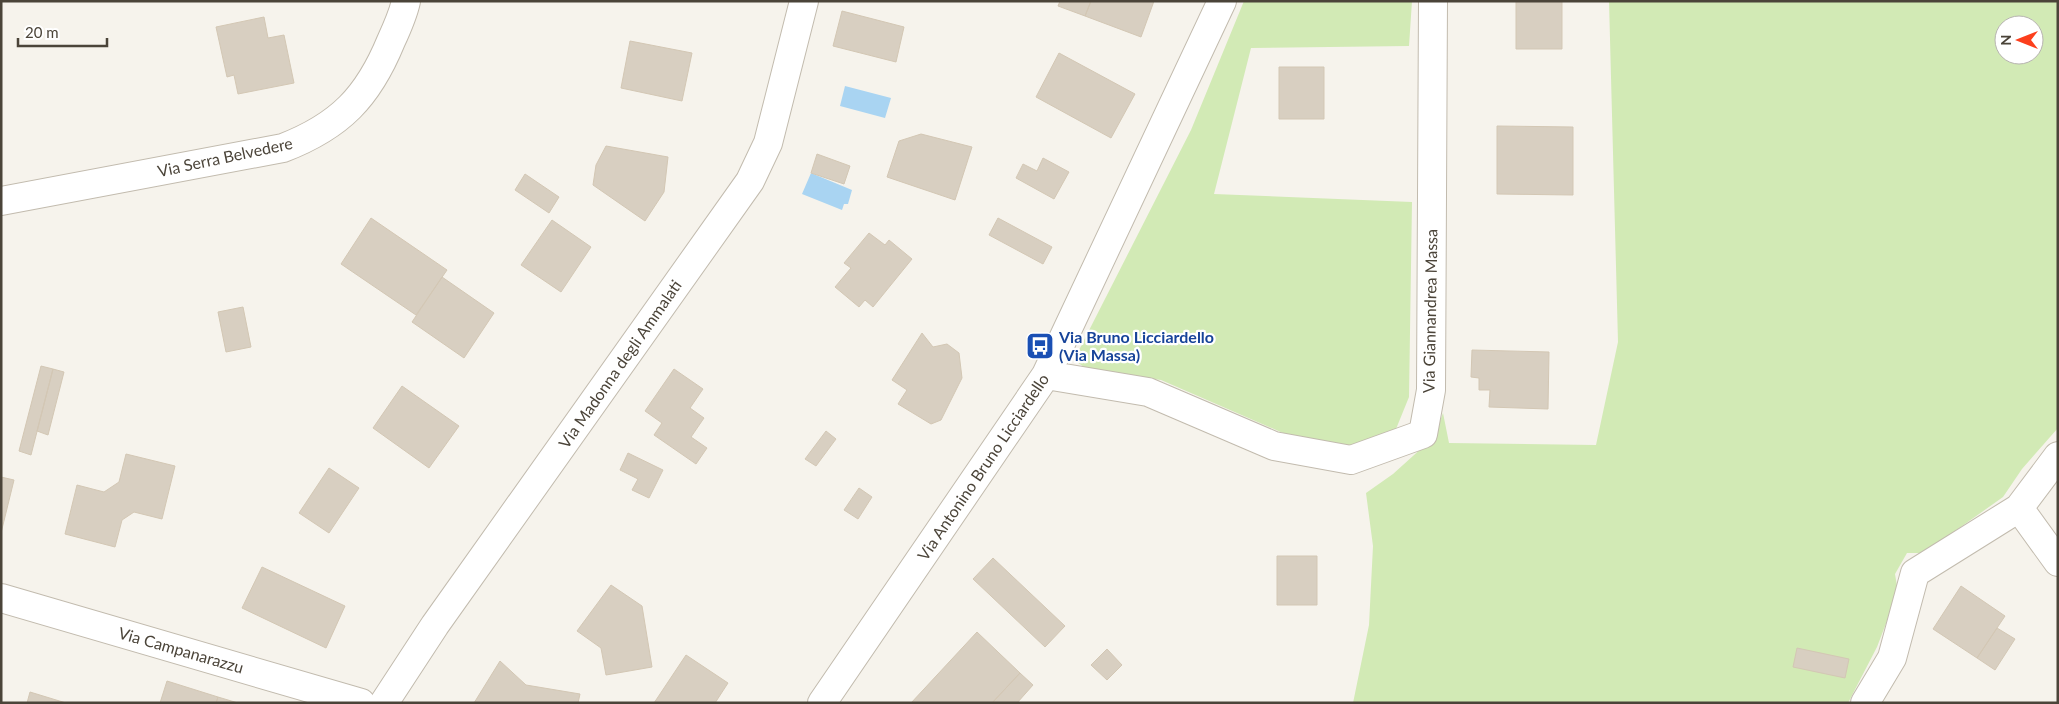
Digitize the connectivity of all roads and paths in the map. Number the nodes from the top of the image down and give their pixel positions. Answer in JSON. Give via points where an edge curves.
{"nodes":[{"id":1,"x":406,"y":1,"type":"edge"},
{"id":2,"x":804,"y":1,"type":"edge"},
{"id":3,"x":1222,"y":1,"type":"edge"},
{"id":4,"x":1433,"y":1,"type":"edge"},
{"id":5,"x":1,"y":201,"type":"edge"},
{"id":6,"x":1046,"y":375,"type":"junction"},
{"id":7,"x":2058,"y":456,"type":"edge"},
{"id":8,"x":2019,"y":508,"type":"junction"},
{"id":9,"x":2058,"y":562,"type":"edge"},
{"id":10,"x":1,"y":598,"type":"edge"},
{"id":11,"x":361,"y":703,"type":"edge"},
{"id":12,"x":384,"y":703,"type":"edge"},
{"id":13,"x":822,"y":703,"type":"edge"},
{"id":14,"x":1864,"y":703,"type":"edge"}],
"edges":[{"from":1,"to":5,"type":"street","name":"Via Serra Belvedere","via":[[385,57],[370,85],[334,122],[310,137],[283,148]]},
{"from":2,"to":12,"type":"street","name":"Via Madonna degli Ammalati","via":[[768,143],[750,181],[435,624]]},
{"from":3,"to":6,"type":"street","name":"Via Antonino Bruno Licciardello"},
{"from":4,"to":6,"type":"street","name":"Via Giannandrea Massa","via":[[1431,390],[1423,434],[1352,460],[1274,446],[1148,392]]},
{"from":6,"to":13,"type":"street","name":"Via Antonino Bruno Licciardello"},
{"from":7,"to":8,"type":"street"},
{"from":8,"to":9,"type":"street"},
{"from":8,"to":14,"type":"street","via":[[1915,573],[1892,658]]},
{"from":10,"to":11,"type":"street","name":"Via Campanarazzu"}]}
